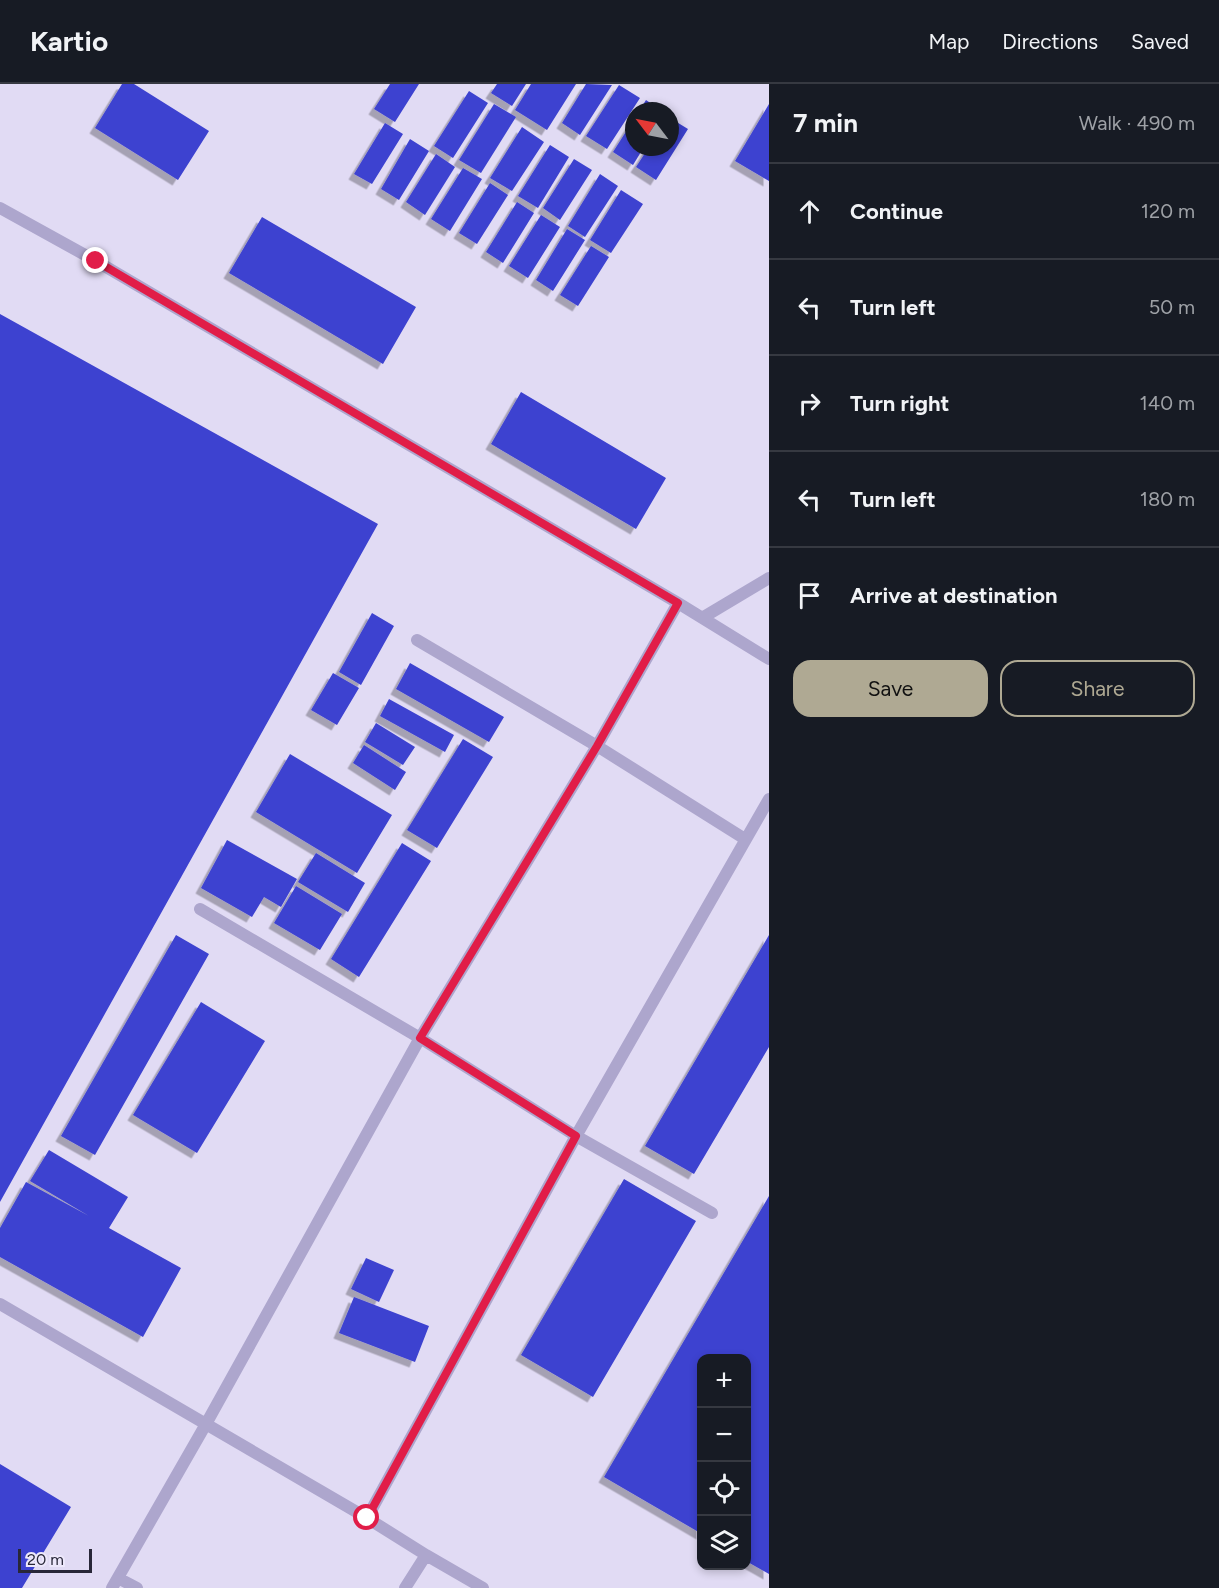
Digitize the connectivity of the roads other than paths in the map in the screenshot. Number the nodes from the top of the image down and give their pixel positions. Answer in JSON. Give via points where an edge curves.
{"nodes":[{"id":1,"x":0,"y":208,"type":"edge"},
{"id":2,"x":769,"y":578,"type":"edge"},
{"id":3,"x":678,"y":603,"type":"junction"},
{"id":4,"x":702,"y":618,"type":"junction"},
{"id":5,"x":417,"y":640,"type":"dead end"},
{"id":6,"x":769,"y":659,"type":"edge"},
{"id":7,"x":597,"y":746,"type":"junction"},
{"id":8,"x":769,"y":799,"type":"edge"},
{"id":9,"x":745,"y":839,"type":"junction"},
{"id":10,"x":200,"y":909,"type":"dead end"},
{"id":11,"x":420,"y":1038,"type":"junction"},
{"id":12,"x":576,"y":1136,"type":"junction"},
{"id":13,"x":712,"y":1213,"type":"dead end"},
{"id":14,"x":0,"y":1304,"type":"edge"},
{"id":15,"x":206,"y":1424,"type":"junction"},
{"id":16,"x":367,"y":1518,"type":"junction"},
{"id":17,"x":426,"y":1555,"type":"junction"},
{"id":18,"x":115,"y":1583,"type":"edge"},
{"id":19,"x":137,"y":1588,"type":"edge"},
{"id":20,"x":405,"y":1588,"type":"edge"},
{"id":21,"x":483,"y":1588,"type":"edge"}],
"edges":[{"from":1,"to":3,"type":"lane"},
{"from":2,"to":4,"type":"lane"},
{"from":3,"to":4,"type":"lane"},
{"from":3,"to":7,"type":"lane"},
{"from":4,"to":6,"type":"lane"},
{"from":5,"to":7,"type":"lane"},
{"from":7,"to":9,"type":"lane"},
{"from":7,"to":11,"type":"lane"},
{"from":8,"to":9,"type":"lane"},
{"from":9,"to":12,"type":"lane"},
{"from":10,"to":11,"type":"lane"},
{"from":11,"to":12,"type":"lane"},
{"from":11,"to":15,"type":"lane"},
{"from":12,"to":13,"type":"lane"},
{"from":12,"to":16,"type":"lane"},
{"from":14,"to":15,"type":"lane"},
{"from":15,"to":16,"type":"lane"},
{"from":15,"to":18,"type":"lane"},
{"from":16,"to":17,"type":"lane"},
{"from":17,"to":20,"type":"lane"},
{"from":17,"to":21,"type":"lane"},
{"from":18,"to":19,"type":"lane"}]}
